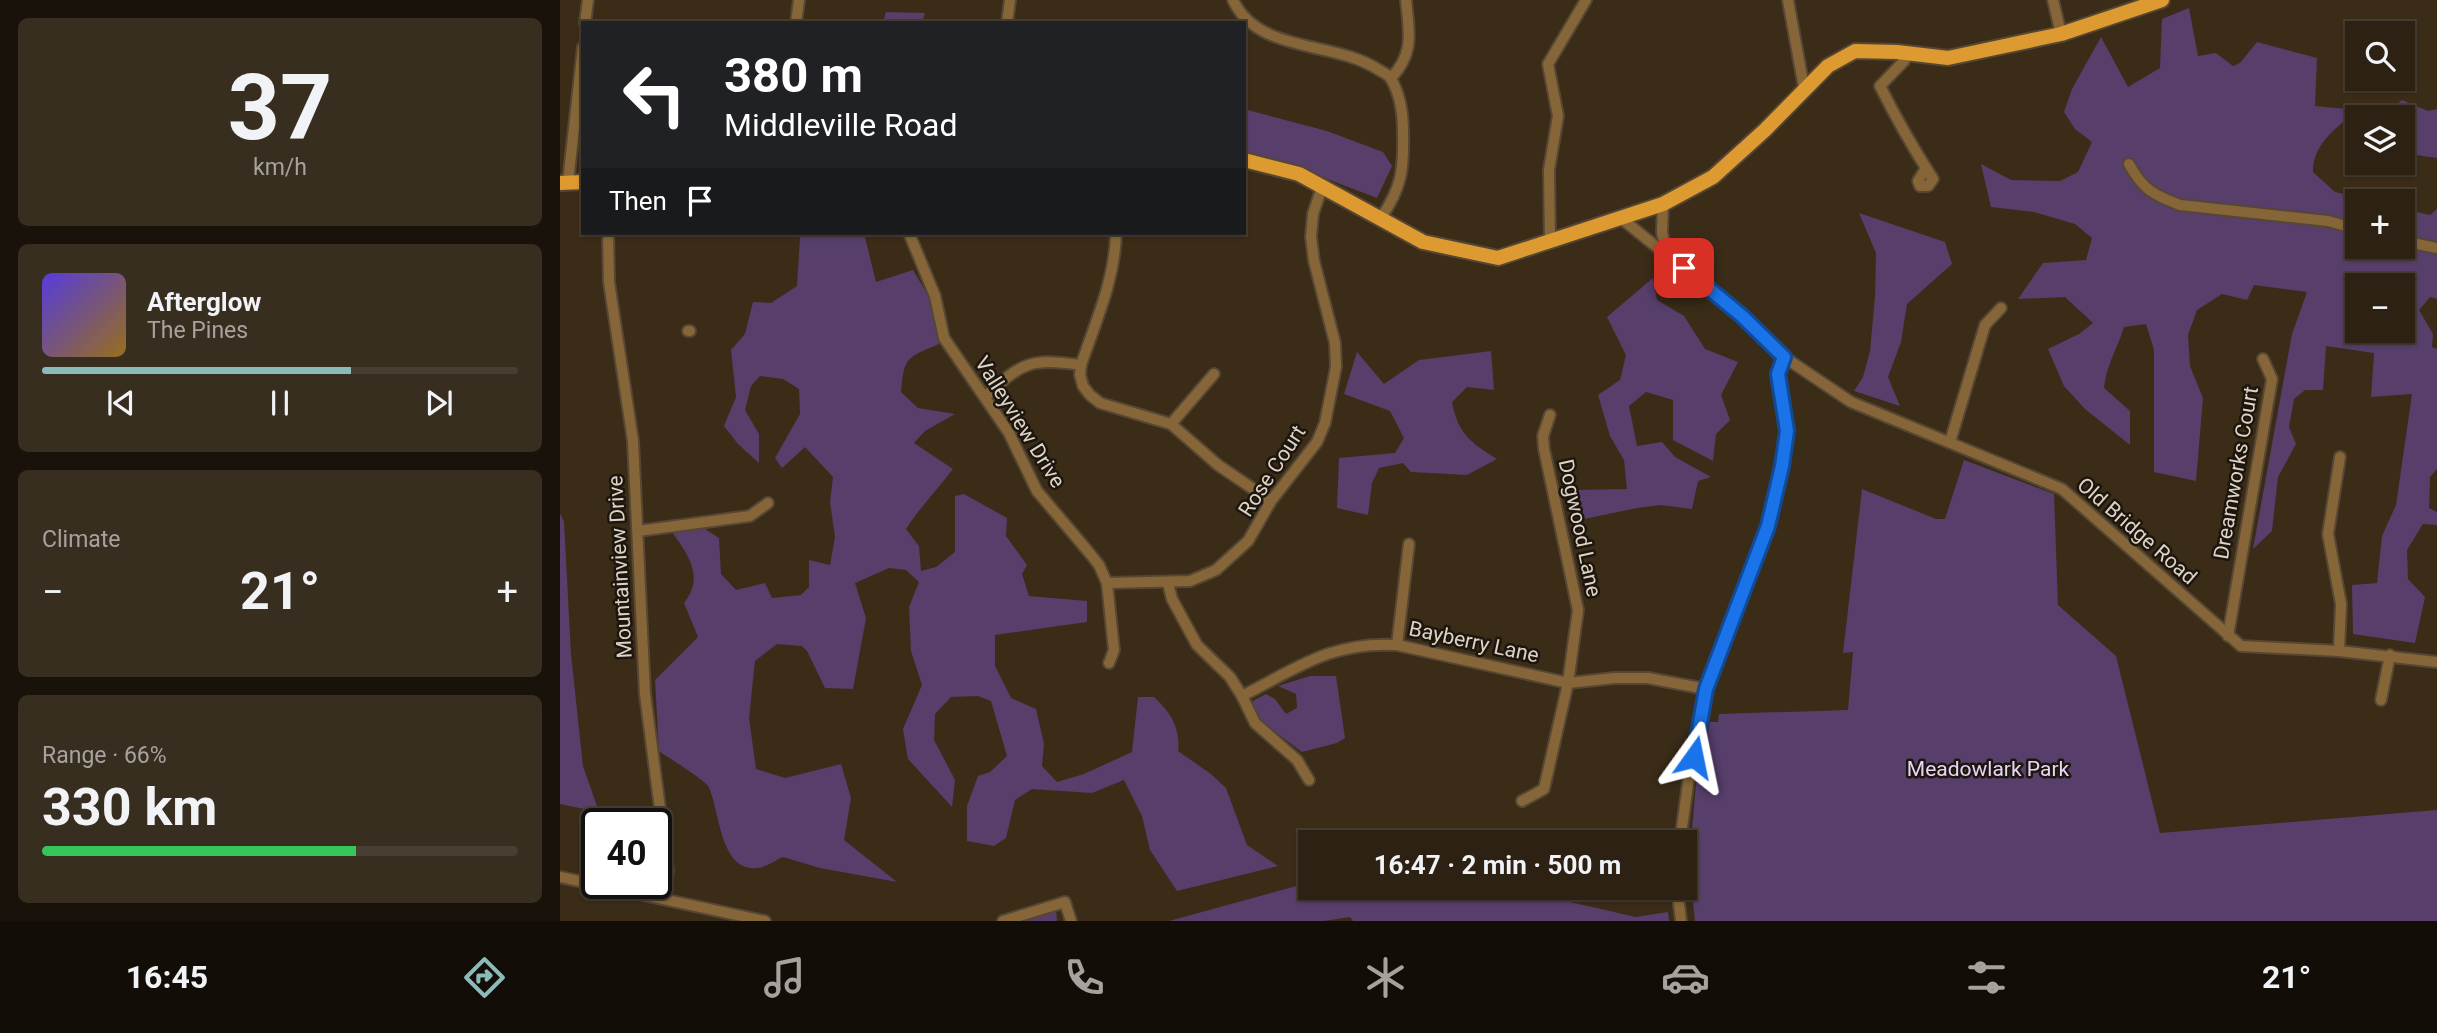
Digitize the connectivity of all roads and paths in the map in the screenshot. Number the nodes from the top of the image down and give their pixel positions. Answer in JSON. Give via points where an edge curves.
{"nodes":[{"id":1,"x":588,"y":0,"type":"edge"},
{"id":2,"x":799,"y":0,"type":"edge"},
{"id":3,"x":1010,"y":0,"type":"edge"},
{"id":4,"x":1233,"y":0,"type":"edge"},
{"id":5,"x":1406,"y":0,"type":"edge"},
{"id":6,"x":1586,"y":0,"type":"edge"},
{"id":7,"x":1788,"y":0,"type":"edge"},
{"id":8,"x":2053,"y":0,"type":"edge"},
{"id":9,"x":2162,"y":0,"type":"edge"},
{"id":10,"x":585,"y":21,"type":"edge"},
{"id":11,"x":796,"y":21,"type":"edge"},
{"id":12,"x":1007,"y":21,"type":"edge"},
{"id":13,"x":2061,"y":34,"type":"junction"},
{"id":14,"x":1908,"y":53,"type":"junction"},
{"id":15,"x":581,"y":68,"type":"edge"},
{"id":16,"x":1391,"y":78,"type":"junction"},
{"id":17,"x":1804,"y":88,"type":"junction"},
{"id":18,"x":1246,"y":161,"type":"edge"},
{"id":19,"x":2129,"y":164,"type":"dead end"},
{"id":20,"x":1926,"y":168,"type":"dead end"},
{"id":21,"x":570,"y":182,"type":"edge"},
{"id":22,"x":1322,"y":187,"type":"junction"},
{"id":23,"x":1664,"y":204,"type":"junction"},
{"id":24,"x":1381,"y":218,"type":"junction"},
{"id":25,"x":1622,"y":219,"type":"junction"},
{"id":26,"x":2345,"y":226,"type":"edge"},
{"id":27,"x":608,"y":235,"type":"edge"},
{"id":28,"x":910,"y":235,"type":"edge"},
{"id":29,"x":1116,"y":235,"type":"edge"},
{"id":30,"x":1550,"y":242,"type":"junction"},
{"id":31,"x":2415,"y":243,"type":"edge"},
{"id":32,"x":2437,"y":248,"type":"edge"},
{"id":33,"x":1666,"y":253,"type":"junction"},
{"id":34,"x":2001,"y":308,"type":"dead end"},
{"id":35,"x":1784,"y":357,"type":"junction"},
{"id":36,"x":2263,"y":359,"type":"dead end"},
{"id":37,"x":1081,"y":365,"type":"junction"},
{"id":38,"x":1214,"y":374,"type":"dead end"},
{"id":39,"x":985,"y":397,"type":"junction"},
{"id":40,"x":1550,"y":415,"type":"dead end"},
{"id":41,"x":1171,"y":424,"type":"junction"},
{"id":42,"x":1950,"y":442,"type":"junction"},
{"id":43,"x":2340,"y":457,"type":"dead end"},
{"id":44,"x":1271,"y":501,"type":"junction"},
{"id":45,"x":768,"y":503,"type":"dead end"},
{"id":46,"x":638,"y":531,"type":"junction"},
{"id":47,"x":1409,"y":544,"type":"dead end"},
{"id":48,"x":1107,"y":583,"type":"junction"},
{"id":49,"x":1168,"y":583,"type":"junction"},
{"id":50,"x":2228,"y":636,"type":"junction"},
{"id":51,"x":1397,"y":645,"type":"junction"},
{"id":52,"x":2339,"y":651,"type":"junction"},
{"id":53,"x":2390,"y":655,"type":"junction"},
{"id":54,"x":2437,"y":662,"type":"edge"},
{"id":55,"x":1110,"y":663,"type":"dead end"},
{"id":56,"x":1568,"y":683,"type":"junction"},
{"id":57,"x":1706,"y":689,"type":"junction"},
{"id":58,"x":1242,"y":696,"type":"junction"},
{"id":59,"x":2381,"y":700,"type":"dead end"},
{"id":60,"x":1309,"y":780,"type":"dead end"},
{"id":61,"x":1522,"y":801,"type":"dead end"},
{"id":62,"x":660,"y":808,"type":"edge"},
{"id":63,"x":1682,"y":830,"type":"edge"},
{"id":64,"x":560,"y":877,"type":"edge"},
{"id":65,"x":581,"y":881,"type":"edge"},
{"id":66,"x":664,"y":899,"type":"edge"},
{"id":67,"x":1678,"y":900,"type":"edge"},
{"id":68,"x":765,"y":921,"type":"edge"},
{"id":69,"x":1003,"y":921,"type":"edge"},
{"id":70,"x":1071,"y":921,"type":"edge"},
{"id":71,"x":1681,"y":921,"type":"edge"}],
"edges":[{"from":1,"to":10,"type":"street"},
{"from":2,"to":11,"type":"street"},
{"from":3,"to":12,"type":"street"},
{"from":4,"to":16,"type":"street","via":[[1255,28],[1349,55]]},
{"from":5,"to":16,"type":"street","via":[[1409,47]]},
{"from":6,"to":30,"type":"street","via":[[1548,64],[1558,116],[1549,170]]},
{"from":7,"to":17,"type":"street"},
{"from":8,"to":13,"type":"street"},
{"from":9,"to":13,"type":"main road"},
{"from":13,"to":14,"type":"main road","via":[[1948,58]]},
{"from":14,"to":17,"type":"main road","via":[[1856,51],[1828,66]]},
{"from":14,"to":20,"type":"street","via":[[1880,86]]},
{"from":15,"to":21,"type":"street"},
{"from":16,"to":24,"type":"street","via":[[1403,116],[1404,163],[1395,197]]},
{"from":17,"to":23,"type":"main road","via":[[1713,177]]},
{"from":18,"to":22,"type":"main road","via":[[1299,174]]},
{"from":19,"to":26,"type":"street","via":[[2139,183],[2180,205]]},
{"from":22,"to":24,"type":"main road"},
{"from":22,"to":44,"type":"street","name":"Rose Court","via":[[1311,237],[1336,366],[1317,442]]},
{"from":23,"to":25,"type":"main road"},
{"from":23,"to":33,"type":"street"},
{"from":24,"to":30,"type":"main road","via":[[1423,242],[1498,258]]},
{"from":25,"to":30,"type":"main road"},
{"from":25,"to":33,"type":"street","name":"Old Bridge Road"},
{"from":27,"to":46,"type":"street","name":"Mountainview Drive","via":[[609,282],[634,442]]},
{"from":28,"to":39,"type":"street","name":"Valleyview Drive","via":[[935,296],[944,338]]},
{"from":29,"to":37,"type":"street","via":[[1106,293]]},
{"from":31,"to":32,"type":"street"},
{"from":33,"to":35,"type":"street","name":"Old Bridge Road"},
{"from":34,"to":42,"type":"street","via":[[1985,325]]},
{"from":35,"to":42,"type":"street","name":"Old Bridge Road","via":[[1851,402]]},
{"from":35,"to":57,"type":"street","via":[[1778,374],[1787,431],[1768,526]]},
{"from":36,"to":50,"type":"street","name":"Dreamworks Court","via":[[2272,379]]},
{"from":37,"to":39,"type":"street","via":[[1036,361],[1011,372]]},
{"from":37,"to":41,"type":"street","via":[[1083,386],[1100,402]]},
{"from":38,"to":41,"type":"street"},
{"from":39,"to":48,"type":"street","name":"Valleyview Drive","via":[[1009,433],[1037,491],[1099,565]]},
{"from":40,"to":56,"type":"street","name":"Dogwood Lane","via":[[1544,449],[1578,610]]},
{"from":41,"to":44,"type":"street","via":[[1218,465]]},
{"from":42,"to":50,"type":"street","name":"Old Bridge Road","via":[[2063,489]]},
{"from":43,"to":52,"type":"street","via":[[2328,534],[2341,604]]},
{"from":44,"to":49,"type":"street","name":"Rose Court","via":[[1248,541],[1216,570],[1190,581]]},
{"from":45,"to":46,"type":"street","via":[[750,516]]},
{"from":46,"to":62,"type":"street","name":"Mountainview Drive","via":[[645,694]]},
{"from":47,"to":51,"type":"street"},
{"from":48,"to":49,"type":"street","name":"Rose Court"},
{"from":48,"to":55,"type":"street","name":"Valleyview Drive","via":[[1114,650]]},
{"from":49,"to":58,"type":"street","via":[[1197,645],[1230,677]]},
{"from":50,"to":52,"type":"street","name":"Old Bridge Road","via":[[2241,646]]},
{"from":51,"to":56,"type":"street","name":"Bayberry Lane"},
{"from":51,"to":58,"type":"street","name":"Bayberry Lane","via":[[1364,644],[1329,651]]},
{"from":52,"to":53,"type":"street","name":"Old Bridge Road"},
{"from":53,"to":54,"type":"street","name":"Old Bridge Road"},
{"from":53,"to":59,"type":"street"},
{"from":56,"to":57,"type":"street","name":"Bayberry Lane","via":[[1648,678]]},
{"from":56,"to":61,"type":"street","name":"Dogwood Lane","via":[[1544,789]]},
{"from":57,"to":63,"type":"street"},
{"from":58,"to":60,"type":"street","via":[[1255,723],[1297,760]]},
{"from":64,"to":65,"type":"street"},
{"from":66,"to":68,"type":"street"},
{"from":67,"to":71,"type":"street"},
{"from":69,"to":70,"type":"street","via":[[1065,902]]}]}
